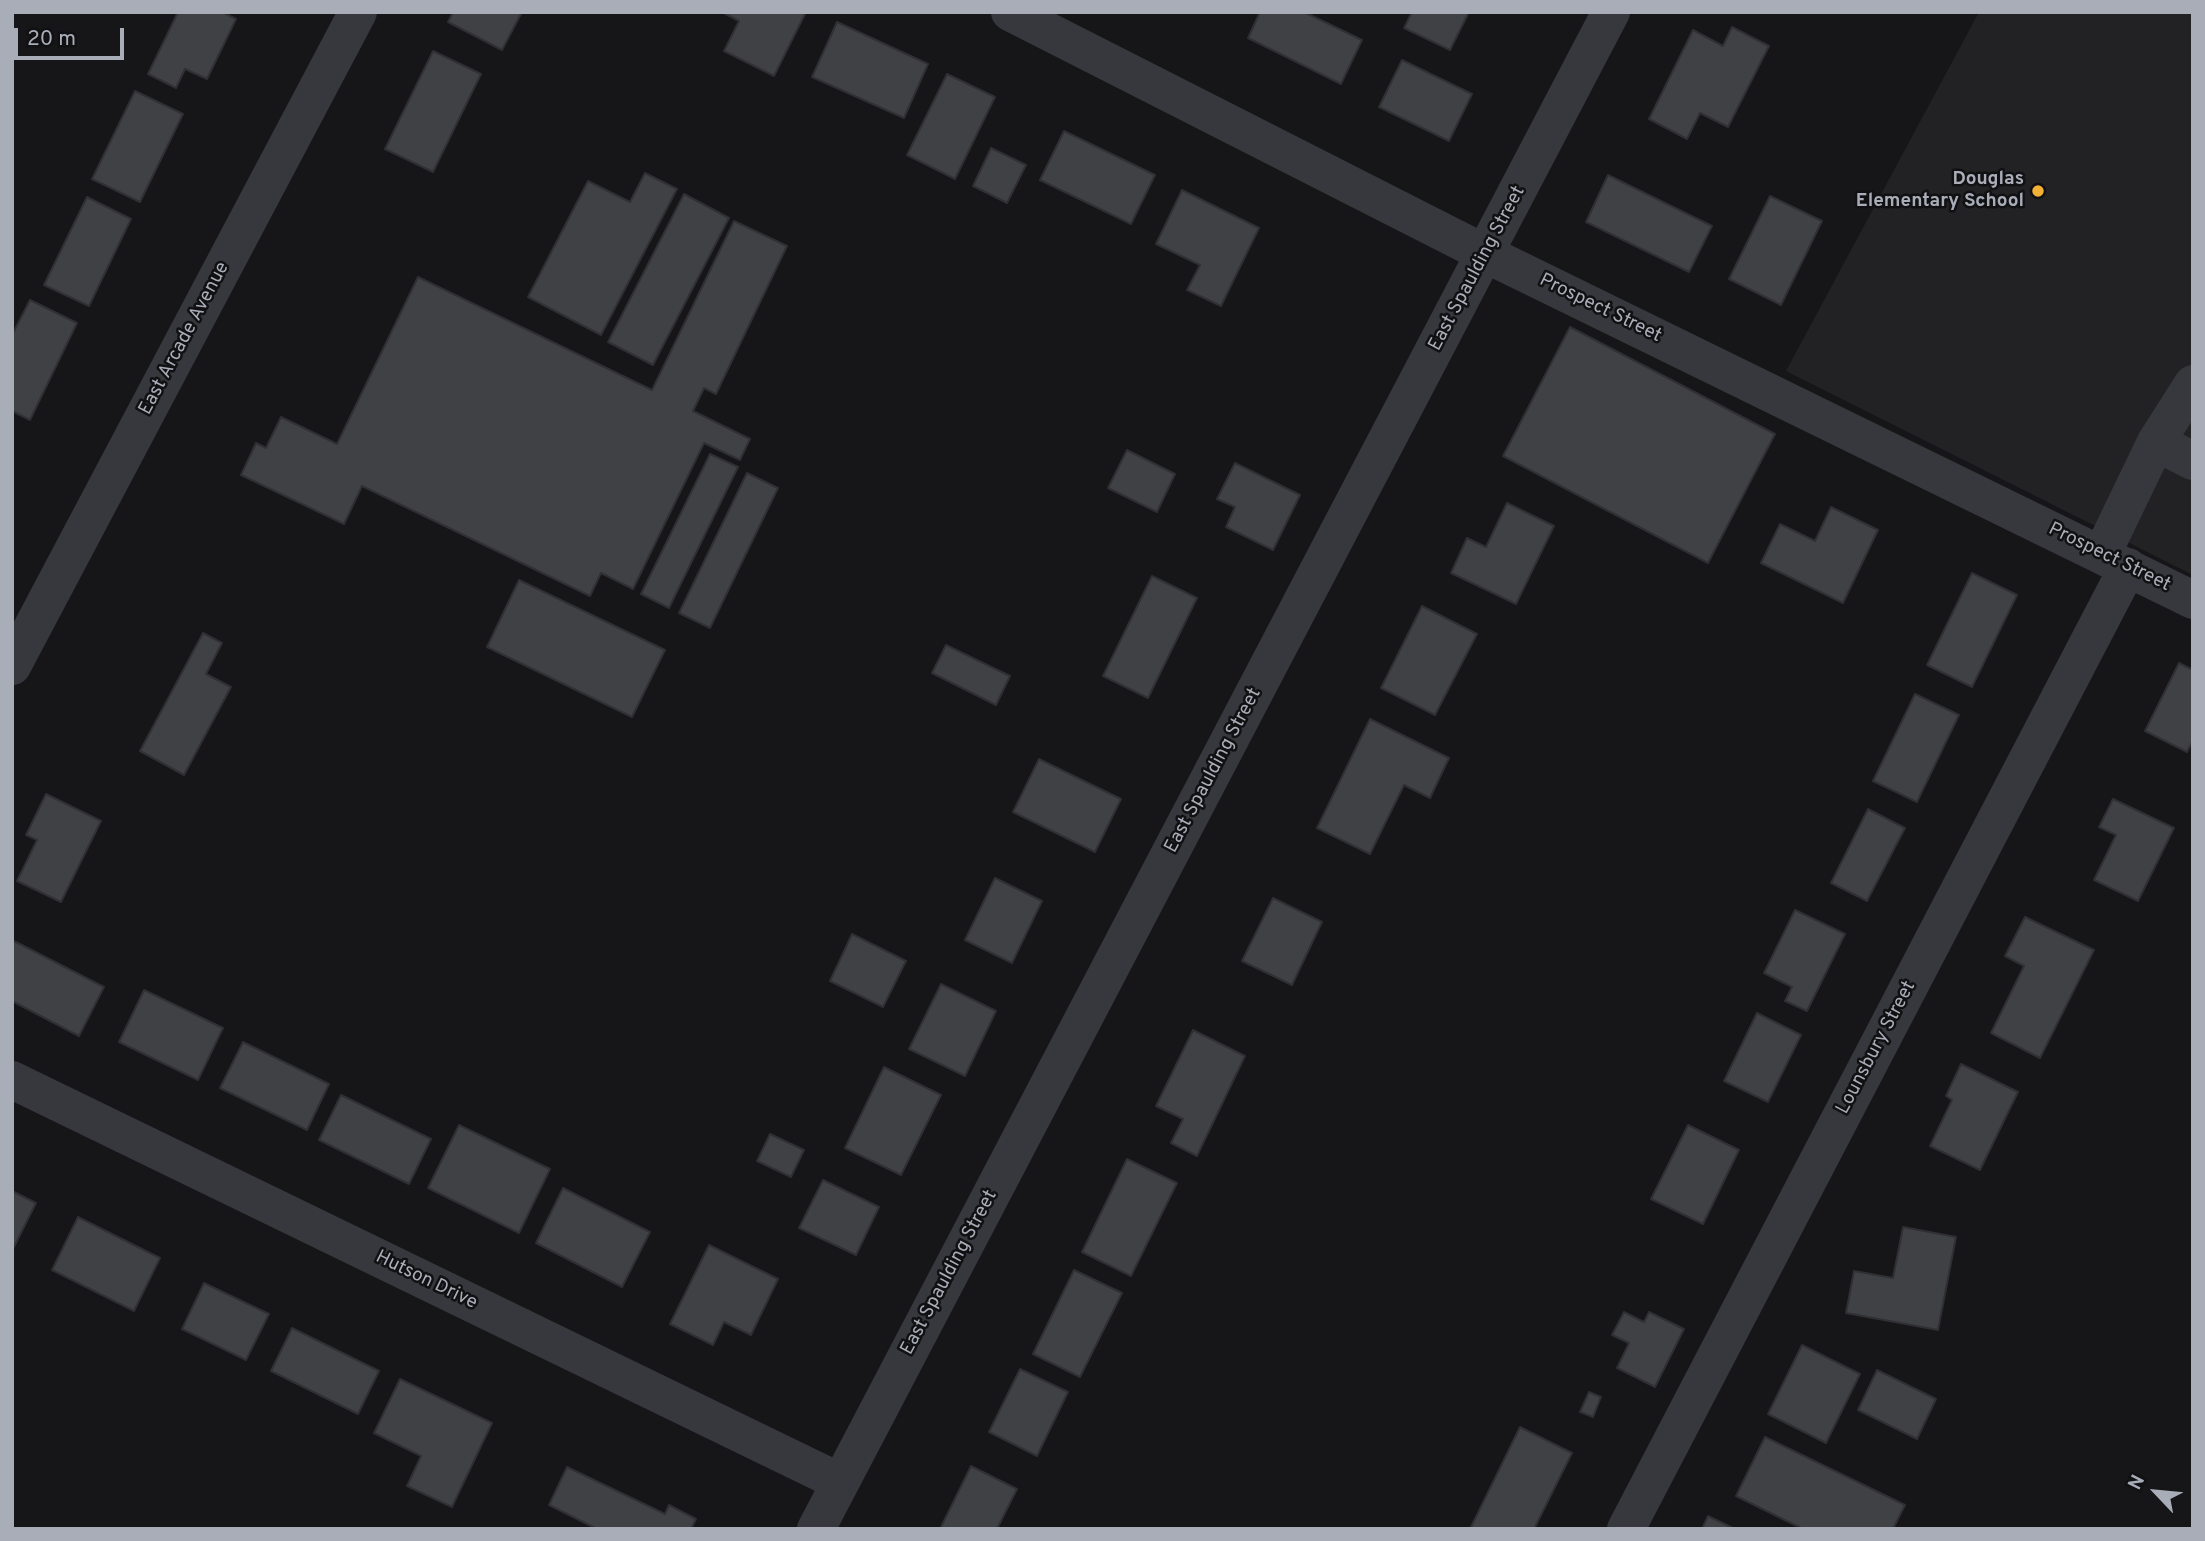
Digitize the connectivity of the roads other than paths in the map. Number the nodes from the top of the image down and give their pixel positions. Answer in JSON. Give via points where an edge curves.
{"nodes":[{"id":1,"x":358,"y":12,"type":"edge"},
{"id":2,"x":1010,"y":12,"type":"edge"},
{"id":3,"x":1611,"y":12,"type":"edge"},
{"id":4,"x":1486,"y":254,"type":"junction"},
{"id":5,"x":2193,"y":384,"type":"edge"},
{"id":6,"x":2156,"y":442,"type":"junction"},
{"id":7,"x":2193,"y":461,"type":"edge"},
{"id":8,"x":2115,"y":561,"type":"junction"},
{"id":9,"x":2193,"y":600,"type":"edge"},
{"id":10,"x":12,"y":666,"type":"edge"},
{"id":11,"x":12,"y":1080,"type":"edge"},
{"id":12,"x":840,"y":1482,"type":"junction"},
{"id":13,"x":816,"y":1529,"type":"edge"},
{"id":14,"x":1626,"y":1529,"type":"edge"}],
"edges":[{"from":1,"to":10,"type":"street","name":"East Arcade Avenue"},
{"from":2,"to":4,"type":"street","name":"Prospect Street"},
{"from":3,"to":4,"type":"street","name":"East Spaulding Street"},
{"from":4,"to":8,"type":"street","name":"Prospect Street"},
{"from":4,"to":12,"type":"street","name":"East Spaulding Street"},
{"from":5,"to":6,"type":"street","name":"Lounsbury Street"},
{"from":6,"to":7,"type":"street"},
{"from":6,"to":8,"type":"street","name":"Lounsbury Street"},
{"from":8,"to":9,"type":"street","name":"Prospect Street"},
{"from":8,"to":14,"type":"street","name":"Lounsbury Street"},
{"from":11,"to":12,"type":"street","name":"Hutson Drive"},
{"from":12,"to":13,"type":"street","name":"East Spaulding Street"}]}
